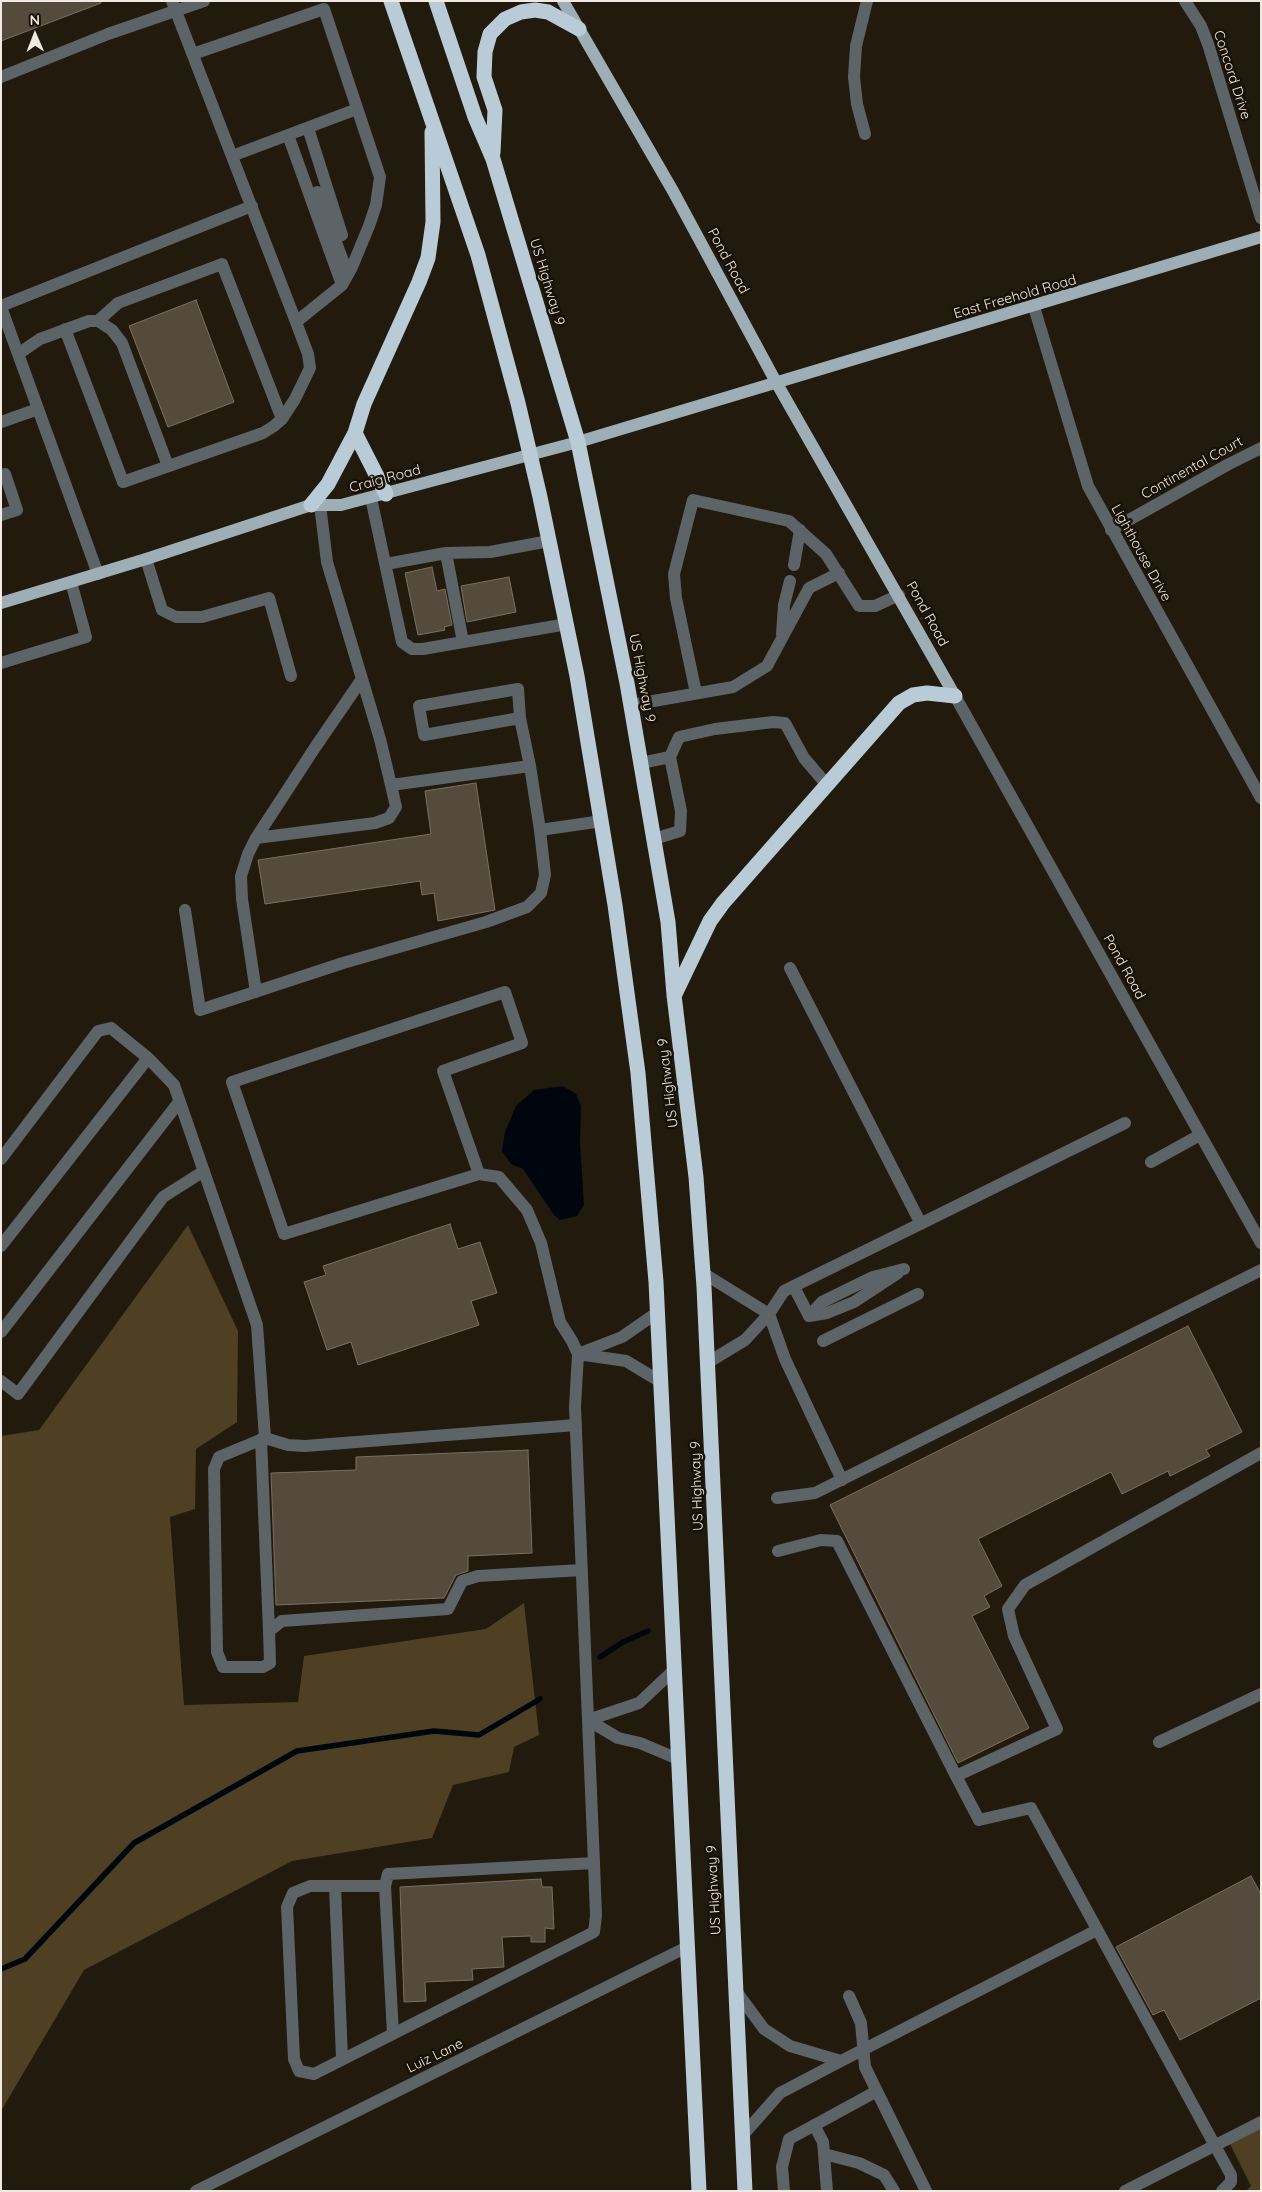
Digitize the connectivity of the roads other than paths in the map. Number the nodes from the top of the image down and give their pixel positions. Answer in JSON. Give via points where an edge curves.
{"nodes":[{"id":1,"x":204,"y":1,"type":"edge"},
{"id":2,"x":392,"y":1,"type":"edge"},
{"id":3,"x":436,"y":1,"type":"edge"},
{"id":4,"x":563,"y":1,"type":"edge"},
{"id":5,"x":867,"y":1,"type":"edge"},
{"id":6,"x":1185,"y":1,"type":"edge"},
{"id":7,"x":174,"y":6,"type":"edge"},
{"id":8,"x":579,"y":29,"type":"junction"},
{"id":9,"x":193,"y":54,"type":"junction"},
{"id":10,"x":1,"y":77,"type":"edge"},
{"id":11,"x":358,"y":109,"type":"junction"},
{"id":12,"x":432,"y":119,"type":"junction"},
{"id":13,"x":308,"y":128,"type":"junction"},
{"id":14,"x":291,"y":134,"type":"junction"},
{"id":15,"x":865,"y":134,"type":"dead end"},
{"id":16,"x":232,"y":156,"type":"junction"},
{"id":17,"x":493,"y":159,"type":"junction"},
{"id":18,"x":252,"y":206,"type":"junction"},
{"id":19,"x":1261,"y":218,"type":"edge"},
{"id":20,"x":1261,"y":237,"type":"edge"},
{"id":21,"x":350,"y":270,"type":"junction"},
{"id":22,"x":342,"y":285,"type":"junction"},
{"id":23,"x":1,"y":307,"type":"edge"},
{"id":24,"x":1034,"y":307,"type":"junction"},
{"id":25,"x":98,"y":321,"type":"junction"},
{"id":26,"x":296,"y":322,"type":"junction"},
{"id":27,"x":65,"y":329,"type":"junction"},
{"id":28,"x":18,"y":354,"type":"junction"},
{"id":29,"x":776,"y":382,"type":"junction"},
{"id":30,"x":38,"y":408,"type":"junction"},
{"id":31,"x":282,"y":420,"type":"junction"},
{"id":32,"x":1,"y":422,"type":"edge"},
{"id":33,"x":355,"y":433,"type":"junction"},
{"id":34,"x":578,"y":442,"type":"junction"},
{"id":35,"x":1261,"y":448,"type":"edge"},
{"id":36,"x":530,"y":456,"type":"junction"},
{"id":37,"x":168,"y":466,"type":"junction"},
{"id":38,"x":1,"y":475,"type":"edge"},
{"id":39,"x":386,"y":494,"type":"junction"},
{"id":40,"x":371,"y":498,"type":"junction"},
{"id":41,"x":315,"y":505,"type":"junction"},
{"id":42,"x":1,"y":514,"type":"edge"},
{"id":43,"x":800,"y":530,"type":"junction"},
{"id":44,"x":1111,"y":530,"type":"junction"},
{"id":45,"x":549,"y":541,"type":"junction"},
{"id":46,"x":446,"y":553,"type":"junction"},
{"id":47,"x":146,"y":559,"type":"junction"},
{"id":48,"x":386,"y":564,"type":"junction"},
{"id":49,"x":794,"y":565,"type":"dead end"},
{"id":50,"x":839,"y":573,"type":"junction"},
{"id":51,"x":98,"y":574,"type":"junction"},
{"id":52,"x":790,"y":581,"type":"dead end"},
{"id":53,"x":71,"y":582,"type":"junction"},
{"id":54,"x":899,"y":595,"type":"junction"},
{"id":55,"x":1,"y":602,"type":"edge"},
{"id":56,"x":567,"y":624,"type":"junction"},
{"id":57,"x":782,"y":639,"type":"junction"},
{"id":58,"x":463,"y":642,"type":"junction"},
{"id":59,"x":1,"y":663,"type":"edge"},
{"id":60,"x":290,"y":676,"type":"dead end"},
{"id":61,"x":362,"y":679,"type":"junction"},
{"id":62,"x":696,"y":693,"type":"junction"},
{"id":63,"x":956,"y":696,"type":"junction"},
{"id":64,"x":631,"y":705,"type":"junction"},
{"id":65,"x":520,"y":718,"type":"junction"},
{"id":66,"x":670,"y":757,"type":"junction"},
{"id":67,"x":641,"y":763,"type":"junction"},
{"id":68,"x":530,"y":766,"type":"junction"},
{"id":69,"x":827,"y":785,"type":"junction"},
{"id":70,"x":391,"y":786,"type":"junction"},
{"id":71,"x":1261,"y":798,"type":"edge"},
{"id":72,"x":602,"y":821,"type":"junction"},
{"id":73,"x":540,"y":830,"type":"junction"},
{"id":74,"x":256,"y":838,"type":"junction"},
{"id":75,"x":654,"y":839,"type":"junction"},
{"id":76,"x":184,"y":910,"type":"dead end"},
{"id":77,"x":790,"y":968,"type":"dead end"},
{"id":78,"x":256,"y":992,"type":"junction"},
{"id":79,"x":674,"y":995,"type":"junction"},
{"id":80,"x":148,"y":1058,"type":"junction"},
{"id":81,"x":179,"y":1102,"type":"junction"},
{"id":82,"x":1125,"y":1123,"type":"dead end"},
{"id":83,"x":1200,"y":1135,"type":"junction"},
{"id":84,"x":1,"y":1159,"type":"edge"},
{"id":85,"x":1152,"y":1162,"type":"dead end"},
{"id":86,"x":204,"y":1171,"type":"junction"},
{"id":87,"x":480,"y":1174,"type":"junction"},
{"id":88,"x":921,"y":1224,"type":"junction"},
{"id":89,"x":1261,"y":1243,"type":"edge"},
{"id":90,"x":1,"y":1246,"type":"edge"},
{"id":91,"x":1261,"y":1270,"type":"edge"},
{"id":92,"x":703,"y":1273,"type":"junction"},
{"id":93,"x":794,"y":1287,"type":"junction"},
{"id":94,"x":918,"y":1294,"type":"dead end"},
{"id":95,"x":658,"y":1312,"type":"junction"},
{"id":96,"x":769,"y":1314,"type":"junction"},
{"id":97,"x":809,"y":1316,"type":"junction"},
{"id":98,"x":1,"y":1332,"type":"edge"},
{"id":99,"x":823,"y":1341,"type":"dead end"},
{"id":100,"x":578,"y":1354,"type":"junction"},
{"id":101,"x":708,"y":1363,"type":"junction"},
{"id":102,"x":1,"y":1382,"type":"edge"},
{"id":103,"x":661,"y":1382,"type":"junction"},
{"id":104,"x":576,"y":1425,"type":"junction"},
{"id":105,"x":263,"y":1438,"type":"junction"},
{"id":106,"x":1261,"y":1452,"type":"edge"},
{"id":107,"x":842,"y":1480,"type":"junction"},
{"id":108,"x":777,"y":1498,"type":"dead end"},
{"id":109,"x":778,"y":1551,"type":"dead end"},
{"id":110,"x":582,"y":1570,"type":"junction"},
{"id":111,"x":269,"y":1631,"type":"junction"},
{"id":112,"x":674,"y":1670,"type":"junction"},
{"id":113,"x":1261,"y":1694,"type":"edge"},
{"id":114,"x":588,"y":1720,"type":"junction"},
{"id":115,"x":1159,"y":1742,"type":"dead end"},
{"id":116,"x":678,"y":1759,"type":"junction"},
{"id":117,"x":956,"y":1776,"type":"junction"},
{"id":118,"x":594,"y":1863,"type":"junction"},
{"id":119,"x":335,"y":1886,"type":"junction"},
{"id":120,"x":385,"y":1886,"type":"junction"},
{"id":121,"x":1097,"y":1930,"type":"junction"},
{"id":122,"x":687,"y":1947,"type":"junction"},
{"id":123,"x":736,"y":1991,"type":"junction"},
{"id":124,"x":849,"y":1996,"type":"dead end"},
{"id":125,"x":393,"y":2034,"type":"junction"},
{"id":126,"x":864,"y":2050,"type":"junction"},
{"id":127,"x":342,"y":2059,"type":"junction"},
{"id":128,"x":841,"y":2061,"type":"junction"},
{"id":129,"x":877,"y":2091,"type":"junction"},
{"id":130,"x":1261,"y":2122,"type":"edge"},
{"id":131,"x":814,"y":2125,"type":"junction"},
{"id":132,"x":742,"y":2136,"type":"junction"},
{"id":133,"x":1214,"y":2145,"type":"junction"},
{"id":134,"x":824,"y":2154,"type":"junction"},
{"id":135,"x":196,"y":2191,"type":"edge"},
{"id":136,"x":698,"y":2191,"type":"edge"},
{"id":137,"x":745,"y":2191,"type":"edge"},
{"id":138,"x":784,"y":2191,"type":"edge"},
{"id":139,"x":828,"y":2191,"type":"edge"},
{"id":140,"x":894,"y":2191,"type":"edge"},
{"id":141,"x":926,"y":2191,"type":"edge"},
{"id":142,"x":1125,"y":2191,"type":"edge"},
{"id":143,"x":1222,"y":2191,"type":"edge"}],
"edges":[{"from":1,"to":7,"type":"street"},
{"from":2,"to":12,"type":"highway","name":"US Highway 9"},
{"from":3,"to":17,"type":"highway","name":"US Highway 9","via":[[475,117]]},
{"from":4,"to":8,"type":"main road","name":"Pond Road"},
{"from":5,"to":15,"type":"street","via":[[856,46],[854,77]]},
{"from":6,"to":19,"type":"street","name":"Concord Drive","via":[[1208,44]]},
{"from":7,"to":9,"type":"street"},
{"from":7,"to":10,"type":"street"},
{"from":8,"to":17,"type":"highway","via":[[548,12],[535,10],[505,19],[490,34],[484,77],[495,110]]},
{"from":8,"to":29,"type":"main road","name":"Pond Road","via":[[673,191]]},
{"from":9,"to":11,"type":"street","via":[[324,9]]},
{"from":9,"to":16,"type":"street"},
{"from":11,"to":13,"type":"street"},
{"from":11,"to":21,"type":"street","via":[[380,178],[376,205]]},
{"from":12,"to":33,"type":"highway","via":[[433,222],[428,258],[364,404]]},
{"from":12,"to":36,"type":"highway","name":"US Highway 9","via":[[478,255]]},
{"from":13,"to":14,"type":"street"},
{"from":13,"to":21,"type":"street"},
{"from":14,"to":16,"type":"street"},
{"from":14,"to":21,"type":"street"},
{"from":14,"to":22,"type":"street"},
{"from":16,"to":18,"type":"street"},
{"from":17,"to":34,"type":"highway","name":"US Highway 9"},
{"from":18,"to":23,"type":"street"},
{"from":18,"to":26,"type":"street"},
{"from":20,"to":24,"type":"main road","name":"East Freehold Road"},
{"from":21,"to":22,"type":"street"},
{"from":22,"to":26,"type":"street"},
{"from":23,"to":28,"type":"street"},
{"from":24,"to":29,"type":"main road","name":"East Freehold Road"},
{"from":24,"to":44,"type":"street","name":"Lighthouse Drive","via":[[1088,486]]},
{"from":25,"to":27,"type":"street"},
{"from":25,"to":31,"type":"street","via":[[118,303],[222,264]]},
{"from":25,"to":37,"type":"street","via":[[112,330],[122,343]]},
{"from":26,"to":31,"type":"street","via":[[310,368]]},
{"from":27,"to":28,"type":"street","via":[[40,339]]},
{"from":27,"to":37,"type":"street","via":[[123,482]]},
{"from":28,"to":30,"type":"street"},
{"from":29,"to":34,"type":"main road","name":"Craig Road"},
{"from":29,"to":54,"type":"main road","name":"Pond Road"},
{"from":30,"to":32,"type":"street"},
{"from":30,"to":51,"type":"street"},
{"from":31,"to":37,"type":"street","via":[[263,432]]},
{"from":33,"to":39,"type":"highway"},
{"from":33,"to":41,"type":"highway"},
{"from":34,"to":36,"type":"main road","name":"Craig Road"},
{"from":34,"to":64,"type":"highway","name":"US Highway 9"},
{"from":35,"to":44,"type":"street","name":"Continental Court"},
{"from":36,"to":39,"type":"main road","name":"Craig Road"},
{"from":36,"to":45,"type":"highway","name":"US Highway 9"},
{"from":38,"to":42,"type":"street","via":[[5,474],[17,510]]},
{"from":39,"to":40,"type":"main road","name":"Craig Road"},
{"from":40,"to":41,"type":"main road","name":"Craig Road","via":[[341,505]]},
{"from":40,"to":48,"type":"street"},
{"from":41,"to":47,"type":"main road","name":"Craig Road"},
{"from":41,"to":61,"type":"street","via":[[327,562]]},
{"from":43,"to":49,"type":"street"},
{"from":43,"to":50,"type":"street","via":[[826,554]]},
{"from":43,"to":62,"type":"street","via":[[789,521],[693,500],[674,574]]},
{"from":44,"to":71,"type":"street","name":"Lighthouse Drive"},
{"from":45,"to":46,"type":"street","via":[[490,552]]},
{"from":45,"to":56,"type":"highway","name":"US Highway 9"},
{"from":46,"to":48,"type":"street"},
{"from":46,"to":58,"type":"street"},
{"from":47,"to":51,"type":"main road","name":"Craig Road"},
{"from":47,"to":60,"type":"street","via":[[162,610],[176,617],[202,617],[270,598]]},
{"from":48,"to":58,"type":"street","via":[[402,642],[412,649]]},
{"from":50,"to":54,"type":"street","via":[[859,606],[875,606]]},
{"from":50,"to":57,"type":"street","via":[[808,588]]},
{"from":51,"to":53,"type":"main road","name":"Craig Road"},
{"from":52,"to":57,"type":"street","via":[[784,605]]},
{"from":53,"to":55,"type":"main road","name":"Craig Road"},
{"from":53,"to":59,"type":"street","via":[[86,636]]},
{"from":54,"to":63,"type":"main road","name":"Pond Road"},
{"from":56,"to":58,"type":"street"},
{"from":56,"to":72,"type":"highway","name":"US Highway 9"},
{"from":57,"to":62,"type":"street","via":[[767,666],[733,687]]},
{"from":61,"to":70,"type":"street"},
{"from":61,"to":74,"type":"street"},
{"from":62,"to":64,"type":"street"},
{"from":63,"to":69,"type":"highway","via":[[927,693],[913,695],[899,703]]},
{"from":63,"to":83,"type":"street","name":"Pond Road"},
{"from":64,"to":67,"type":"highway","name":"US Highway 9"},
{"from":65,"to":65,"type":"street","via":[[518,689],[419,706],[424,735]]},
{"from":65,"to":68,"type":"street"},
{"from":66,"to":67,"type":"street"},
{"from":66,"to":69,"type":"street","via":[[679,737],[715,729],[785,723],[804,758]]},
{"from":66,"to":75,"type":"street","via":[[681,811],[680,831]]},
{"from":67,"to":75,"type":"highway","name":"US Highway 9"},
{"from":68,"to":70,"type":"street"},
{"from":68,"to":73,"type":"street"},
{"from":69,"to":79,"type":"highway","via":[[710,920]]},
{"from":70,"to":74,"type":"street","via":[[396,807],[389,818],[375,823]]},
{"from":72,"to":73,"type":"street"},
{"from":72,"to":95,"type":"highway","name":"US Highway 9","via":[[638,1073]]},
{"from":73,"to":78,"type":"street","via":[[545,875],[541,893],[527,907]]},
{"from":74,"to":78,"type":"street","via":[[241,876]]},
{"from":75,"to":79,"type":"highway","name":"US Highway 9","via":[[668,922]]},
{"from":76,"to":78,"type":"street","via":[[200,1010]]},
{"from":77,"to":88,"type":"street"},
{"from":79,"to":92,"type":"highway","name":"US Highway 9","via":[[696,1177]]},
{"from":80,"to":81,"type":"street","via":[[174,1086]]},
{"from":80,"to":84,"type":"street","via":[[112,1028],[98,1031]]},
{"from":80,"to":90,"type":"street"},
{"from":81,"to":86,"type":"street"},
{"from":81,"to":98,"type":"street"},
{"from":82,"to":88,"type":"street"},
{"from":83,"to":85,"type":"street"},
{"from":83,"to":89,"type":"street","name":"Pond Road"},
{"from":86,"to":102,"type":"street","via":[[163,1197],[18,1394]]},
{"from":86,"to":105,"type":"street","via":[[257,1325]]},
{"from":87,"to":87,"type":"street","via":[[284,1234],[232,1082],[505,992],[522,1043],[443,1071]]},
{"from":87,"to":100,"type":"street","via":[[499,1177],[527,1210],[541,1243],[560,1322]]},
{"from":88,"to":93,"type":"street"},
{"from":91,"to":107,"type":"street"},
{"from":92,"to":96,"type":"street"},
{"from":92,"to":101,"type":"highway","name":"US Highway 9"},
{"from":93,"to":96,"type":"street","via":[[784,1291]]},
{"from":93,"to":97,"type":"street"},
{"from":94,"to":99,"type":"street"},
{"from":95,"to":100,"type":"street","via":[[622,1337]]},
{"from":95,"to":103,"type":"highway","name":"US Highway 9"},
{"from":96,"to":101,"type":"street","via":[[745,1340]]},
{"from":96,"to":107,"type":"street","via":[[785,1359]]},
{"from":97,"to":97,"type":"street","via":[[854,1302],[904,1269],[873,1277],[822,1302]]},
{"from":100,"to":103,"type":"street","via":[[626,1361]]},
{"from":100,"to":104,"type":"street"},
{"from":101,"to":123,"type":"highway","name":"US Highway 9"},
{"from":103,"to":112,"type":"highway","name":"US Highway 9"},
{"from":104,"to":105,"type":"street","via":[[305,1446]]},
{"from":104,"to":110,"type":"street"},
{"from":105,"to":111,"type":"street"},
{"from":105,"to":111,"type":"street","via":[[219,1457],[214,1468],[217,1652],[223,1667],[263,1667],[270,1662]]},
{"from":106,"to":117,"type":"street","via":[[1025,1585],[1008,1609],[1014,1636],[1057,1729]]},
{"from":107,"to":108,"type":"street","via":[[815,1493]]},
{"from":109,"to":117,"type":"street","via":[[821,1540],[837,1540]]},
{"from":110,"to":111,"type":"street","via":[[478,1576],[462,1581],[448,1610],[282,1621]]},
{"from":110,"to":114,"type":"street"},
{"from":112,"to":114,"type":"street","via":[[639,1703]]},
{"from":112,"to":116,"type":"highway","name":"US Highway 9"},
{"from":113,"to":115,"type":"street"},
{"from":114,"to":116,"type":"street","via":[[618,1738],[640,1743]]},
{"from":114,"to":118,"type":"street"},
{"from":116,"to":122,"type":"highway","name":"US Highway 9"},
{"from":117,"to":121,"type":"street","via":[[979,1820],[1031,1808]]},
{"from":118,"to":120,"type":"street","via":[[388,1874]]},
{"from":118,"to":125,"type":"street","via":[[594,1932]]},
{"from":119,"to":120,"type":"street"},
{"from":119,"to":127,"type":"street"},
{"from":119,"to":127,"type":"street","via":[[310,1886],[292,1892],[287,1907],[294,2059],[299,2071],[314,2074]]},
{"from":120,"to":125,"type":"street"},
{"from":121,"to":126,"type":"street"},
{"from":121,"to":133,"type":"street"},
{"from":122,"to":135,"type":"street","name":"Luiz Lane"},
{"from":122,"to":136,"type":"highway","name":"US Highway 9"},
{"from":123,"to":128,"type":"street","via":[[764,2029],[790,2046]]},
{"from":123,"to":132,"type":"highway","name":"US Highway 9"},
{"from":124,"to":126,"type":"street","via":[[861,2023]]},
{"from":125,"to":127,"type":"street"},
{"from":126,"to":128,"type":"street"},
{"from":126,"to":129,"type":"street","via":[[865,2067]]},
{"from":128,"to":132,"type":"street","via":[[780,2093]]},
{"from":129,"to":131,"type":"street"},
{"from":129,"to":141,"type":"street"},
{"from":130,"to":133,"type":"street"},
{"from":131,"to":134,"type":"street","via":[[823,2142]]},
{"from":131,"to":138,"type":"street","via":[[790,2139],[782,2168]]},
{"from":132,"to":137,"type":"highway","name":"US Highway 9"},
{"from":133,"to":142,"type":"street"},
{"from":133,"to":143,"type":"street","via":[[1231,2175],[1231,2182]]},
{"from":134,"to":139,"type":"street"},
{"from":134,"to":140,"type":"street","via":[[859,2163],[884,2175]]}]}
